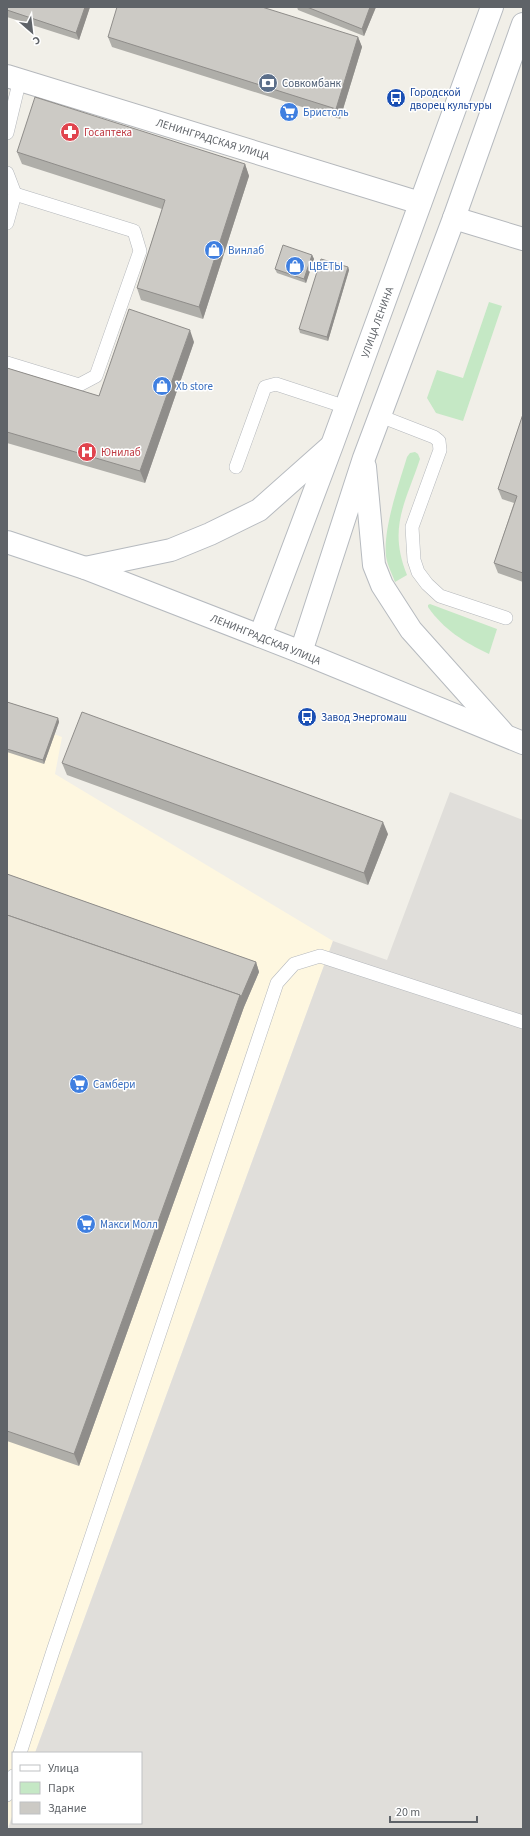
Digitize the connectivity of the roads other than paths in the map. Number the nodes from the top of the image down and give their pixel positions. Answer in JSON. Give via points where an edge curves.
{"nodes":[{"id":1,"x":492,"y":7,"type":"edge"},
{"id":2,"x":523,"y":24,"type":"edge"},
{"id":3,"x":13,"y":78,"type":"edge"},
{"id":4,"x":7,"y":133,"type":"edge"},
{"id":5,"x":7,"y":173,"type":"edge"},
{"id":6,"x":15,"y":194,"type":"junction"},
{"id":7,"x":420,"y":203,"type":"junction"},
{"id":8,"x":454,"y":218,"type":"junction"},
{"id":9,"x":7,"y":222,"type":"edge"},
{"id":10,"x":523,"y":240,"type":"edge"},
{"id":11,"x":7,"y":363,"type":"edge"},
{"id":12,"x":346,"y":407,"type":"junction"},
{"id":13,"x":380,"y":416,"type":"junction"},
{"id":14,"x":332,"y":445,"type":"junction"},
{"id":15,"x":364,"y":458,"type":"junction"},
{"id":16,"x":236,"y":468,"type":"dead end"},
{"id":17,"x":7,"y":542,"type":"edge"},
{"id":18,"x":85,"y":568,"type":"junction"},
{"id":19,"x":506,"y":618,"type":"dead end"},
{"id":20,"x":260,"y":636,"type":"junction"},
{"id":21,"x":301,"y":652,"type":"junction"},
{"id":22,"x":515,"y":740,"type":"edge"},
{"id":23,"x":523,"y":1022,"type":"edge"},
{"id":24,"x":20,"y":1752,"type":"edge"},
{"id":25,"x":12,"y":1779,"type":"edge"},
{"id":26,"x":7,"y":1795,"type":"edge"}],
"edges":[{"from":1,"to":7,"type":"main road","name":"УЛИЦА ЛЕНИНА"},
{"from":2,"to":8,"type":"main road"},
{"from":3,"to":4,"type":"lane"},
{"from":3,"to":7,"type":"main road","name":"ЛЕНИНГРАДСКАЯ УЛИЦА"},
{"from":5,"to":6,"type":"lane"},
{"from":6,"to":9,"type":"lane"},
{"from":6,"to":11,"type":"lane","via":[[134,231],[140,251],[96,376],[79,385]]},
{"from":7,"to":12,"type":"main road","name":"УЛИЦА ЛЕНИНА"},
{"from":8,"to":10,"type":"main road"},
{"from":8,"to":13,"type":"main road"},
{"from":12,"to":14,"type":"main road","name":"УЛИЦА ЛЕНИНА"},
{"from":12,"to":16,"type":"lane","via":[[276,384],[265,387]]},
{"from":13,"to":15,"type":"main road"},
{"from":13,"to":19,"type":"lane","via":[[434,437],[439,442],[440,450],[412,527],[414,560],[418,572],[440,596]]},
{"from":14,"to":18,"type":"main road","via":[[259,510],[171,550]]},
{"from":14,"to":20,"type":"main road","name":"УЛИЦА ЛЕНИНА"},
{"from":15,"to":21,"type":"main road"},
{"from":15,"to":22,"type":"main road","via":[[374,565],[382,586],[411,630]]},
{"from":17,"to":18,"type":"main road","name":"ЛЕНИНГРАДСКАЯ УЛИЦА"},
{"from":18,"to":20,"type":"main road","name":"ЛЕНИНГРАДСКАЯ УЛИЦА"},
{"from":20,"to":21,"type":"main road","name":"ЛЕНИНГРАДСКАЯ УЛИЦА"},
{"from":21,"to":22,"type":"main road","name":"ЛЕНИНГРАДСКАЯ УЛИЦА"},
{"from":23,"to":24,"type":"lane","via":[[320,956],[294,964],[277,983]]},
{"from":25,"to":26,"type":"lane"}]}
